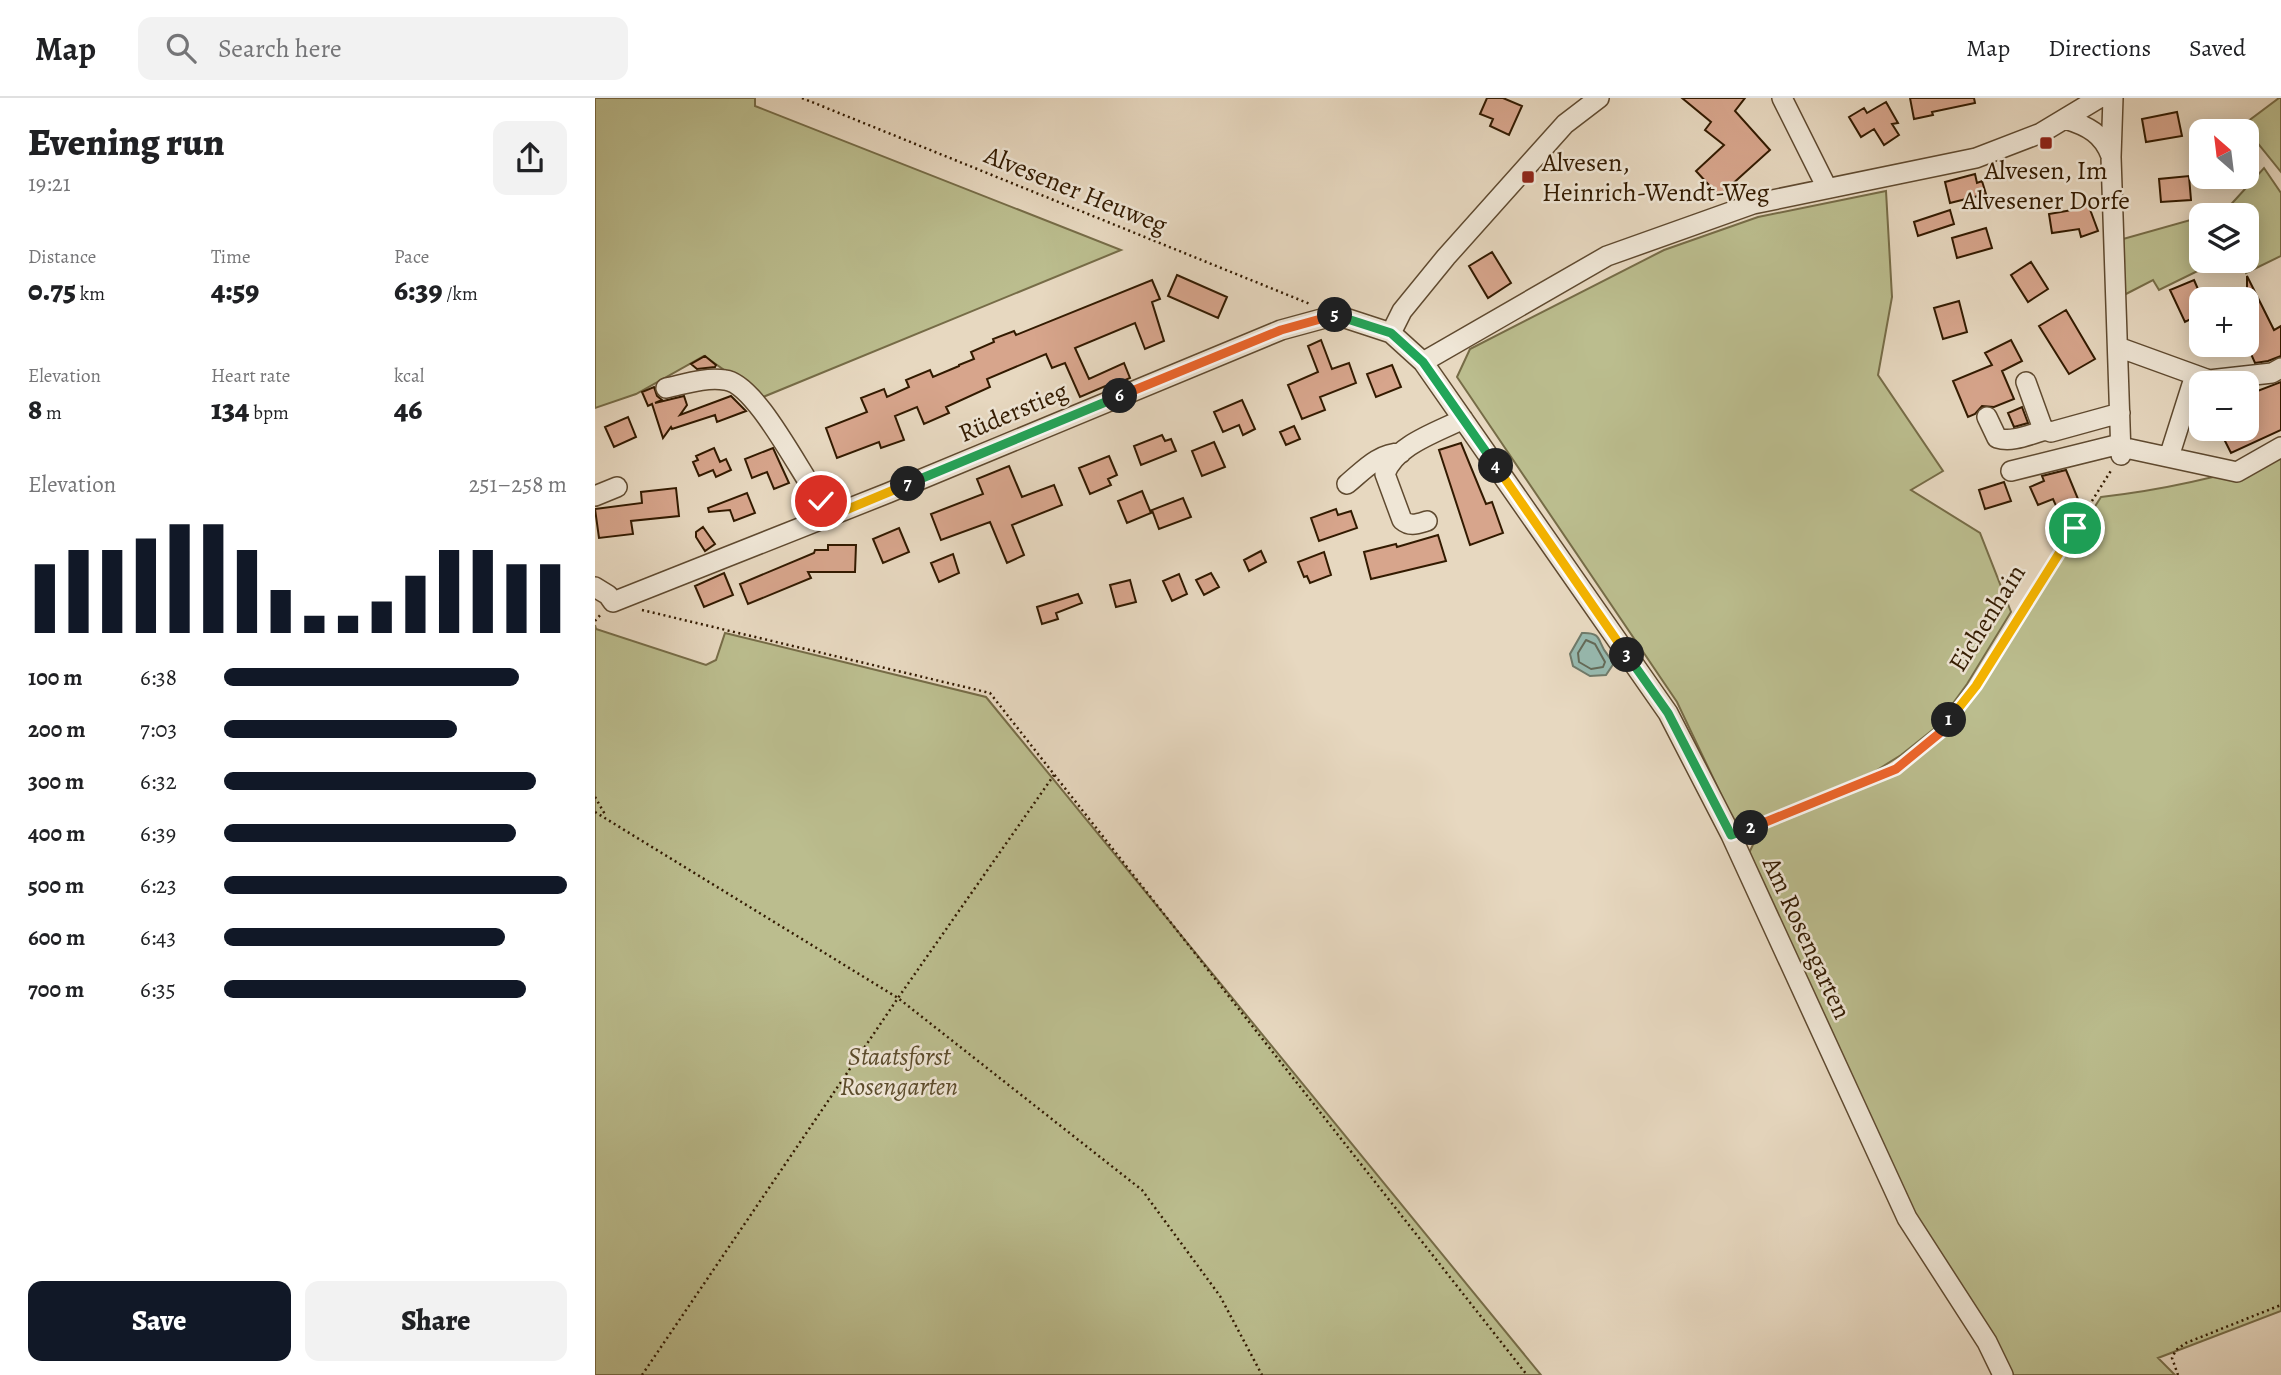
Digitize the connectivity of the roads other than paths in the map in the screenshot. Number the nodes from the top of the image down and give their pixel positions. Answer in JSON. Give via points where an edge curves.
{"nodes":[{"id":1,"x":1599,"y":98,"type":"edge"},
{"id":2,"x":1782,"y":98,"type":"edge"},
{"id":3,"x":2099,"y":98,"type":"edge"},
{"id":4,"x":2113,"y":98,"type":"edge"},
{"id":5,"x":2066,"y":120,"type":"junction"},
{"id":6,"x":2111,"y":157,"type":"junction"},
{"id":7,"x":1827,"y":188,"type":"junction"},
{"id":8,"x":1391,"y":333,"type":"junction"},
{"id":9,"x":2117,"y":347,"type":"junction"},
{"id":10,"x":1423,"y":362,"type":"junction"},
{"id":11,"x":2281,"y":368,"type":"edge"},
{"id":12,"x":2189,"y":373,"type":"edge"},
{"id":13,"x":2259,"y":374,"type":"edge"},
{"id":14,"x":2026,"y":382,"type":"dead end"},
{"id":15,"x":666,"y":388,"type":"dead end"},
{"id":16,"x":2189,"y":394,"type":"edge"},
{"id":17,"x":2120,"y":413,"type":"junction"},
{"id":18,"x":1987,"y":416,"type":"dead end"},
{"id":19,"x":1463,"y":419,"type":"junction"},
{"id":20,"x":2046,"y":430,"type":"junction"},
{"id":21,"x":2281,"y":447,"type":"edge"},
{"id":22,"x":2121,"y":449,"type":"junction"},
{"id":23,"x":1402,"y":453,"type":"junction"},
{"id":24,"x":2169,"y":457,"type":"junction"},
{"id":25,"x":2011,"y":471,"type":"dead end"},
{"id":26,"x":1347,"y":484,"type":"dead end"},
{"id":27,"x":617,"y":486,"type":"dead end"},
{"id":28,"x":595,"y":496,"type":"edge"},
{"id":29,"x":829,"y":517,"type":"junction"},
{"id":30,"x":1427,"y":521,"type":"dead end"},
{"id":31,"x":595,"y":587,"type":"edge"},
{"id":32,"x":2003,"y":1375,"type":"edge"}],
"edges":[{"from":1,"to":8,"type":"street","via":[[1565,124],[1446,257],[1402,311]]},
{"from":2,"to":7,"type":"street"},
{"from":3,"to":5,"type":"street"},
{"from":4,"to":6,"type":"street"},
{"from":5,"to":6,"type":"street","via":[[2100,136]]},
{"from":5,"to":7,"type":"street","via":[[1976,158]]},
{"from":6,"to":9,"type":"street"},
{"from":7,"to":10,"type":"street","via":[[1752,204],[1607,256]]},
{"from":8,"to":10,"type":"street","name":"Am Rosengarten"},
{"from":8,"to":29,"type":"street","name":"Rüderstieg","via":[[1336,315],[1281,330]]},
{"from":9,"to":12,"type":"street"},
{"from":9,"to":17,"type":"street"},
{"from":10,"to":19,"type":"street","name":"Am Rosengarten"},
{"from":11,"to":13,"type":"street"},
{"from":14,"to":20,"type":"street"},
{"from":15,"to":29,"type":"street","via":[[698,380],[726,380],[752,396]]},
{"from":16,"to":24,"type":"street"},
{"from":17,"to":20,"type":"street"},
{"from":17,"to":22,"type":"street"},
{"from":18,"to":20,"type":"street","via":[[2002,440]]},
{"from":19,"to":23,"type":"street"},
{"from":19,"to":32,"type":"street","name":"Am Rosengarten","via":[[1668,713],[1731,835],[1907,1218],[1987,1342]]},
{"from":21,"to":24,"type":"street","via":[[2237,472]]},
{"from":22,"to":24,"type":"street"},
{"from":22,"to":25,"type":"street"},
{"from":23,"to":26,"type":"street","via":[[1376,460]]},
{"from":23,"to":30,"type":"street","via":[[1385,474],[1399,515],[1407,524]]},
{"from":27,"to":28,"type":"street"},
{"from":29,"to":31,"type":"street","name":"Rüderstieg","via":[[613,603]]}]}
